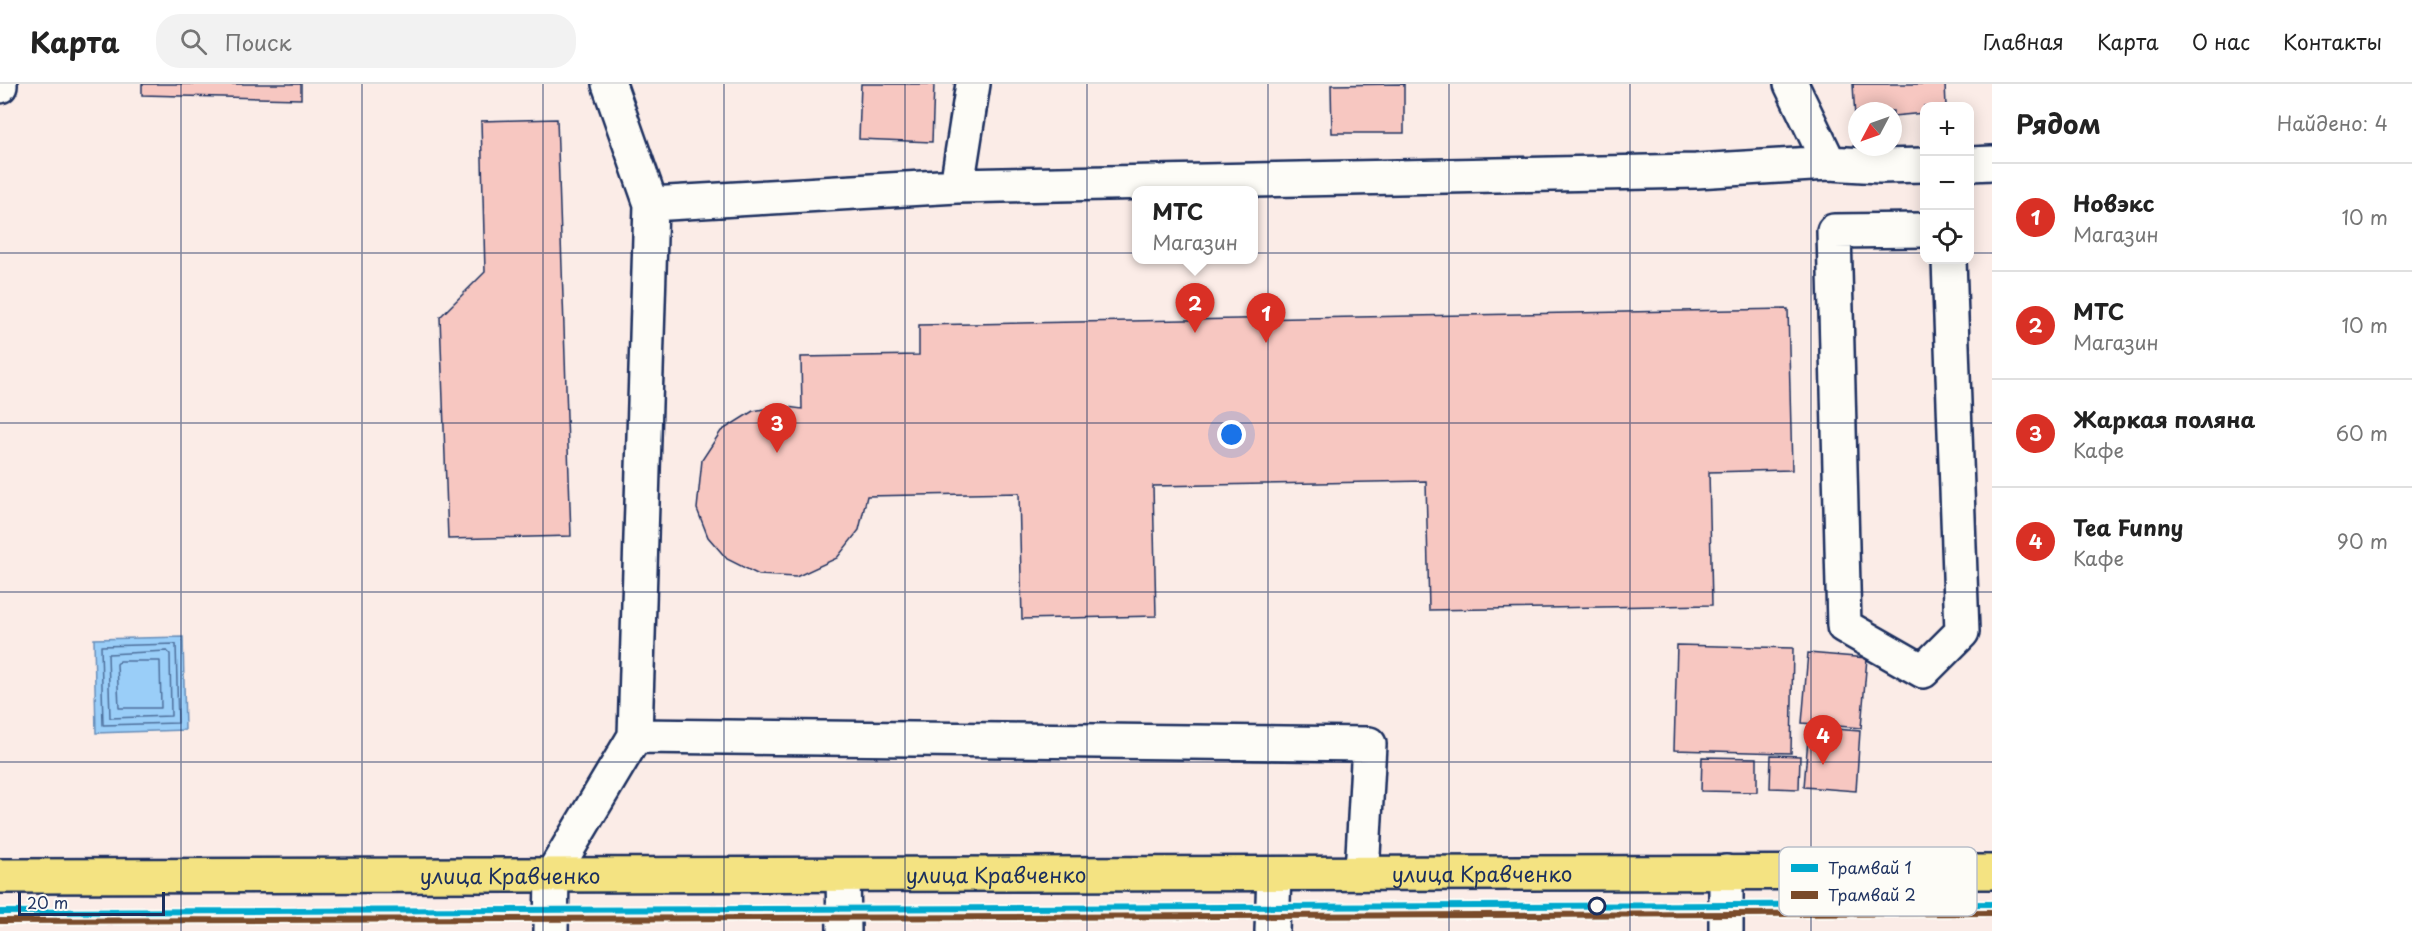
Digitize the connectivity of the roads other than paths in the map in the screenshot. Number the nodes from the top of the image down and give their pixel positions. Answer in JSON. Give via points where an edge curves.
{"nodes":[{"id":1,"x":609,"y":84,"type":"edge"},
{"id":2,"x":974,"y":84,"type":"edge"},
{"id":3,"x":1791,"y":84,"type":"edge"},
{"id":4,"x":1829,"y":163,"type":"junction"},
{"id":5,"x":1992,"y":163,"type":"edge"},
{"id":6,"x":1974,"y":164,"type":"edge"},
{"id":7,"x":1920,"y":165,"type":"edge"},
{"id":8,"x":957,"y":186,"type":"junction"},
{"id":9,"x":651,"y":204,"type":"junction"},
{"id":10,"x":1920,"y":230,"type":"edge"},
{"id":11,"x":1949,"y":264,"type":"edge"},
{"id":12,"x":635,"y":736,"type":"junction"},
{"id":13,"x":1726,"y":872,"type":"junction"},
{"id":14,"x":1779,"y":872,"type":"edge"},
{"id":15,"x":1362,"y":873,"type":"junction"},
{"id":16,"x":1274,"y":874,"type":"junction"},
{"id":17,"x":552,"y":875,"type":"junction"},
{"id":18,"x":843,"y":875,"type":"junction"},
{"id":19,"x":0,"y":876,"type":"edge"},
{"id":20,"x":551,"y":931,"type":"edge"},
{"id":21,"x":844,"y":931,"type":"edge"},
{"id":22,"x":1272,"y":931,"type":"edge"},
{"id":23,"x":1726,"y":931,"type":"edge"}],
"edges":[{"from":1,"to":9,"type":"street"},
{"from":2,"to":8,"type":"street"},
{"from":3,"to":4,"type":"street"},
{"from":4,"to":7,"type":"street"},
{"from":4,"to":8,"type":"street","via":[[1696,171]]},
{"from":5,"to":6,"type":"street"},
{"from":8,"to":9,"type":"street"},
{"from":9,"to":12,"type":"street"},
{"from":10,"to":11,"type":"street","via":[[1834,231],[1844,626],[1923,671],[1962,632]]},
{"from":12,"to":15,"type":"street","via":[[1369,744]]},
{"from":12,"to":17,"type":"street"},
{"from":13,"to":14,"type":"main road","name":"улица Кравченко"},
{"from":13,"to":15,"type":"main road","name":"улица Кравченко"},
{"from":13,"to":23,"type":"street"},
{"from":15,"to":16,"type":"main road","name":"улица Кравченко"},
{"from":16,"to":18,"type":"main road","name":"улица Кравченко"},
{"from":16,"to":22,"type":"street"},
{"from":17,"to":18,"type":"main road","name":"улица Кравченко"},
{"from":17,"to":19,"type":"main road","name":"улица Кравченко"},
{"from":17,"to":20,"type":"street"},
{"from":18,"to":21,"type":"street"}]}
